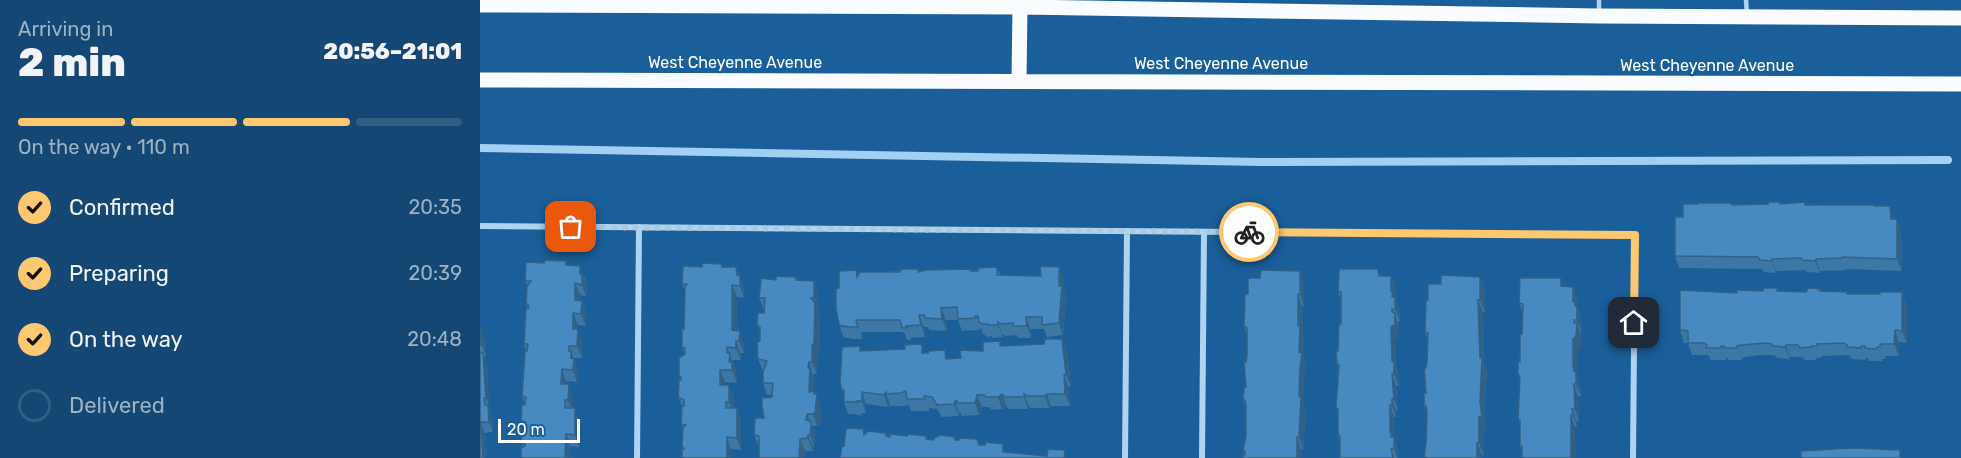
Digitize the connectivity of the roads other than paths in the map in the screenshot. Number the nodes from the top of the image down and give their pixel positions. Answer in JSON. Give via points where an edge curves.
{"nodes":[{"id":1,"x":1599,"y":0,"type":"edge"},
{"id":2,"x":1746,"y":0,"type":"edge"},
{"id":3,"x":518,"y":2,"type":"edge"},
{"id":4,"x":583,"y":3,"type":"edge"},
{"id":5,"x":1020,"y":4,"type":"edge"},
{"id":6,"x":480,"y":5,"type":"edge"},
{"id":7,"x":1599,"y":16,"type":"junction"},
{"id":8,"x":1747,"y":16,"type":"junction"},
{"id":9,"x":1961,"y":18,"type":"edge"},
{"id":10,"x":480,"y":80,"type":"edge"},
{"id":11,"x":1019,"y":80,"type":"junction"},
{"id":12,"x":1961,"y":84,"type":"edge"},
{"id":13,"x":480,"y":226,"type":"edge"},
{"id":14,"x":639,"y":227,"type":"junction"},
{"id":15,"x":1127,"y":231,"type":"junction"},
{"id":16,"x":1204,"y":232,"type":"junction"},
{"id":17,"x":637,"y":458,"type":"edge"},
{"id":18,"x":1125,"y":458,"type":"edge"},
{"id":19,"x":1202,"y":458,"type":"edge"},
{"id":20,"x":1633,"y":458,"type":"edge"}],
"edges":[{"from":1,"to":7,"type":"lane"},
{"from":2,"to":8,"type":"lane"},
{"from":3,"to":4,"type":"main road"},
{"from":3,"to":6,"type":"main road"},
{"from":4,"to":5,"type":"main road"},
{"from":5,"to":7,"type":"main road"},
{"from":5,"to":11,"type":"main road"},
{"from":7,"to":8,"type":"main road"},
{"from":8,"to":9,"type":"main road"},
{"from":10,"to":11,"type":"main road","name":"West Cheyenne Avenue"},
{"from":11,"to":12,"type":"main road","name":"West Cheyenne Avenue"},
{"from":13,"to":14,"type":"street"},
{"from":14,"to":15,"type":"street"},
{"from":14,"to":17,"type":"street"},
{"from":15,"to":16,"type":"street"},
{"from":15,"to":18,"type":"street"},
{"from":16,"to":19,"type":"street"},
{"from":16,"to":20,"type":"street","via":[[1635,235]]}]}
